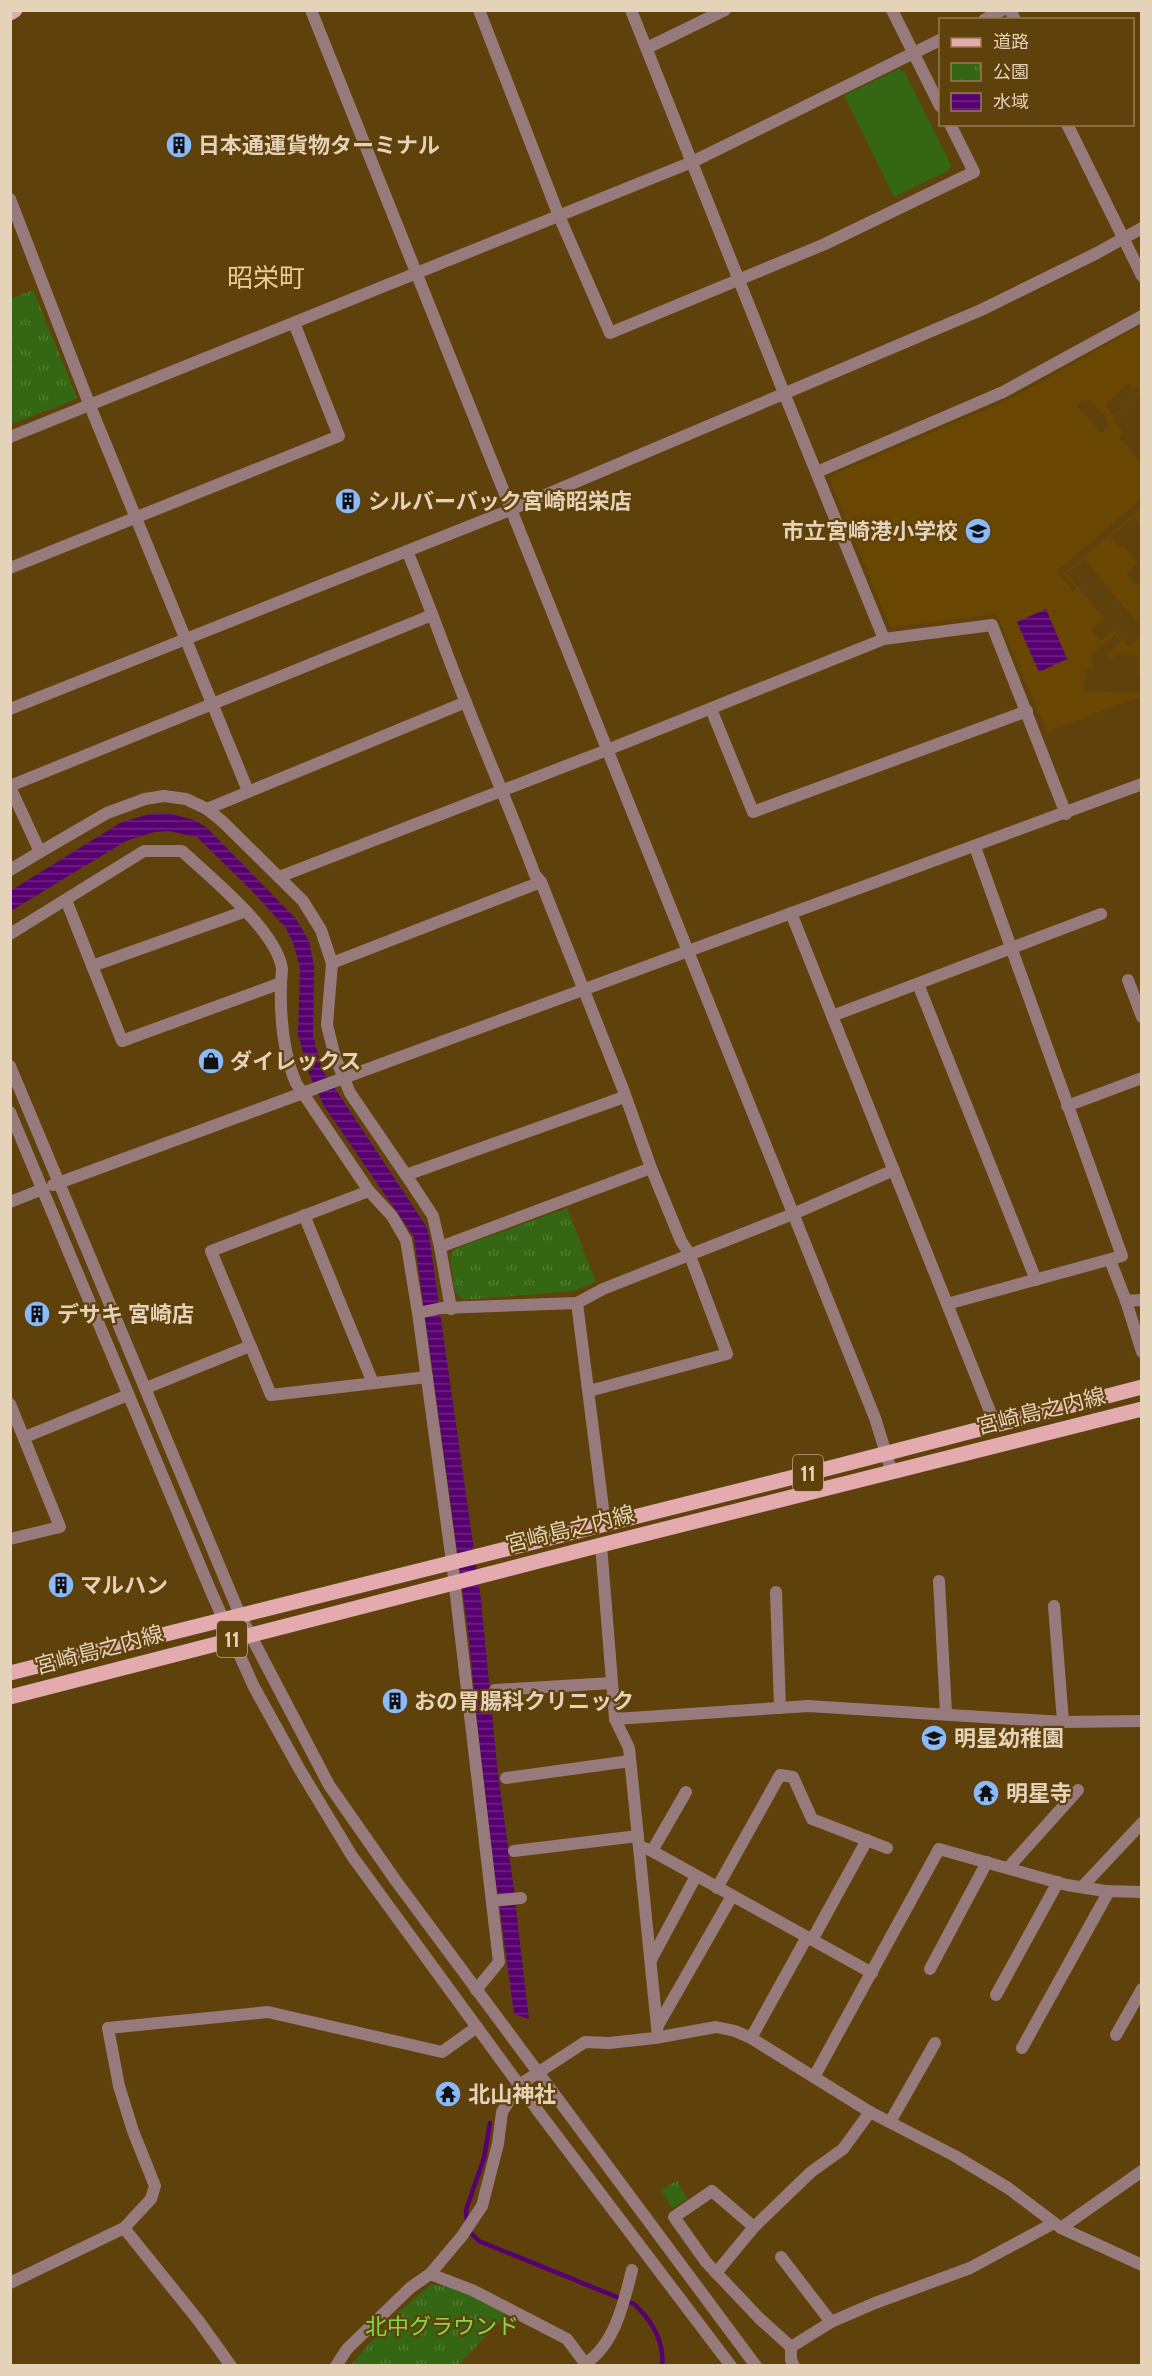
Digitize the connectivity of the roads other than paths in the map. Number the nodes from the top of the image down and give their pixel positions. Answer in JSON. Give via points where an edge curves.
{"nodes":[{"id":1,"x":15,"y":10,"type":"edge"},
{"id":2,"x":311,"y":10,"type":"edge"},
{"id":3,"x":479,"y":10,"type":"edge"},
{"id":4,"x":632,"y":10,"type":"edge"},
{"id":5,"x":725,"y":10,"type":"edge"},
{"id":6,"x":892,"y":10,"type":"edge"},
{"id":7,"x":1002,"y":10,"type":"edge"},
{"id":8,"x":10,"y":13,"type":"edge"},
{"id":9,"x":988,"y":18,"type":"edge"},
{"id":10,"x":939,"y":40,"type":"edge"},
{"id":11,"x":647,"y":48,"type":"junction"},
{"id":12,"x":914,"y":53,"type":"junction"},
{"id":13,"x":939,"y":104,"type":"edge"},
{"id":14,"x":951,"y":126,"type":"edge"},
{"id":15,"x":1068,"y":126,"type":"edge"},
{"id":16,"x":692,"y":162,"type":"junction"},
{"id":17,"x":10,"y":199,"type":"edge"},
{"id":18,"x":559,"y":216,"type":"junction"},
{"id":19,"x":1142,"y":228,"type":"edge"},
{"id":20,"x":1124,"y":239,"type":"junction"},
{"id":21,"x":416,"y":274,"type":"junction"},
{"id":22,"x":1142,"y":276,"type":"edge"},
{"id":23,"x":740,"y":280,"type":"junction"},
{"id":24,"x":1142,"y":315,"type":"edge"},
{"id":25,"x":294,"y":323,"type":"junction"},
{"id":26,"x":784,"y":393,"type":"junction"},
{"id":27,"x":90,"y":406,"type":"junction"},
{"id":28,"x":10,"y":437,"type":"edge"},
{"id":29,"x":816,"y":472,"type":"junction"},
{"id":30,"x":510,"y":510,"type":"junction"},
{"id":31,"x":137,"y":518,"type":"junction"},
{"id":32,"x":407,"y":551,"type":"junction"},
{"id":33,"x":10,"y":568,"type":"edge"},
{"id":34,"x":432,"y":615,"type":"junction"},
{"id":35,"x":187,"y":638,"type":"junction"},
{"id":36,"x":884,"y":639,"type":"junction"},
{"id":37,"x":466,"y":702,"type":"junction"},
{"id":38,"x":214,"y":705,"type":"junction"},
{"id":39,"x":10,"y":709,"type":"edge"},
{"id":40,"x":711,"y":709,"type":"junction"},
{"id":41,"x":1027,"y":711,"type":"junction"},
{"id":42,"x":607,"y":750,"type":"junction"},
{"id":43,"x":1142,"y":784,"type":"edge"},
{"id":44,"x":10,"y":787,"type":"edge"},
{"id":45,"x":503,"y":789,"type":"junction"},
{"id":46,"x":248,"y":791,"type":"junction"},
{"id":47,"x":207,"y":809,"type":"junction"},
{"id":48,"x":1066,"y":813,"type":"junction"},
{"id":49,"x":975,"y":847,"type":"junction"},
{"id":50,"x":40,"y":852,"type":"junction"},
{"id":51,"x":10,"y":870,"type":"edge"},
{"id":52,"x":279,"y":877,"type":"junction"},
{"id":53,"x":541,"y":882,"type":"junction"},
{"id":54,"x":66,"y":900,"type":"junction"},
{"id":55,"x":246,"y":911,"type":"junction"},
{"id":56,"x":791,"y":914,"type":"junction"},
{"id":57,"x":1101,"y":914,"type":"dead end"},
{"id":58,"x":10,"y":934,"type":"edge"},
{"id":59,"x":1011,"y":948,"type":"junction"},
{"id":60,"x":688,"y":952,"type":"junction"},
{"id":61,"x":332,"y":963,"type":"junction"},
{"id":62,"x":92,"y":966,"type":"junction"},
{"id":63,"x":1128,"y":980,"type":"dead end"},
{"id":64,"x":280,"y":983,"type":"junction"},
{"id":65,"x":918,"y":984,"type":"junction"},
{"id":66,"x":583,"y":991,"type":"junction"},
{"id":67,"x":832,"y":1016,"type":"junction"},
{"id":68,"x":1142,"y":1017,"type":"edge"},
{"id":69,"x":10,"y":1066,"type":"edge"},
{"id":70,"x":1142,"y":1078,"type":"edge"},
{"id":71,"x":339,"y":1079,"type":"junction"},
{"id":72,"x":306,"y":1092,"type":"junction"},
{"id":73,"x":624,"y":1097,"type":"junction"},
{"id":74,"x":1067,"y":1106,"type":"junction"},
{"id":75,"x":10,"y":1112,"type":"edge"},
{"id":76,"x":651,"y":1168,"type":"junction"},
{"id":77,"x":894,"y":1170,"type":"junction"},
{"id":78,"x":406,"y":1175,"type":"junction"},
{"id":79,"x":60,"y":1183,"type":"junction"},
{"id":80,"x":44,"y":1189,"type":"junction"},
{"id":81,"x":369,"y":1191,"type":"junction"},
{"id":82,"x":10,"y":1202,"type":"edge"},
{"id":83,"x":793,"y":1214,"type":"junction"},
{"id":84,"x":304,"y":1215,"type":"junction"},
{"id":85,"x":440,"y":1247,"type":"junction"},
{"id":86,"x":689,"y":1253,"type":"junction"},
{"id":87,"x":1110,"y":1260,"type":"junction"},
{"id":88,"x":1036,"y":1280,"type":"junction"},
{"id":89,"x":1142,"y":1300,"type":"edge"},
{"id":90,"x":1126,"y":1301,"type":"junction"},
{"id":91,"x":577,"y":1303,"type":"junction"},
{"id":92,"x":947,"y":1304,"type":"junction"},
{"id":93,"x":447,"y":1309,"type":"junction"},
{"id":94,"x":418,"y":1312,"type":"junction"},
{"id":95,"x":250,"y":1346,"type":"junction"},
{"id":96,"x":1142,"y":1352,"type":"edge"},
{"id":97,"x":427,"y":1377,"type":"junction"},
{"id":98,"x":373,"y":1383,"type":"junction"},
{"id":99,"x":1142,"y":1387,"type":"edge"},
{"id":100,"x":146,"y":1388,"type":"junction"},
{"id":101,"x":589,"y":1391,"type":"junction"},
{"id":102,"x":128,"y":1395,"type":"junction"},
{"id":103,"x":10,"y":1404,"type":"edge"},
{"id":104,"x":1142,"y":1409,"type":"edge"},
{"id":105,"x":995,"y":1424,"type":"junction"},
{"id":106,"x":25,"y":1437,"type":"junction"},
{"id":107,"x":885,"y":1453,"type":"junction"},
{"id":108,"x":892,"y":1473,"type":"junction"},
{"id":109,"x":604,"y":1524,"type":"junction"},
{"id":110,"x":10,"y":1539,"type":"edge"},
{"id":111,"x":601,"y":1545,"type":"junction"},
{"id":112,"x":455,"y":1562,"type":"junction"},
{"id":113,"x":457,"y":1581,"type":"junction"},
{"id":114,"x":939,"y":1581,"type":"dead end"},
{"id":115,"x":776,"y":1592,"type":"dead end"},
{"id":116,"x":1054,"y":1606,"type":"dead end"},
{"id":117,"x":240,"y":1615,"type":"junction"},
{"id":118,"x":223,"y":1619,"type":"junction"},
{"id":119,"x":251,"y":1635,"type":"junction"},
{"id":120,"x":234,"y":1639,"type":"junction"},
{"id":121,"x":10,"y":1673,"type":"edge"},
{"id":122,"x":612,"y":1683,"type":"junction"},
{"id":123,"x":495,"y":1690,"type":"dead end"},
{"id":124,"x":10,"y":1697,"type":"edge"},
{"id":125,"x":780,"y":1707,"type":"junction"},
{"id":126,"x":946,"y":1713,"type":"junction"},
{"id":127,"x":615,"y":1719,"type":"junction"},
{"id":128,"x":1142,"y":1721,"type":"edge"},
{"id":129,"x":1063,"y":1722,"type":"junction"},
{"id":130,"x":630,"y":1761,"type":"junction"},
{"id":131,"x":506,"y":1778,"type":"dead end"},
{"id":132,"x":1078,"y":1790,"type":"dead end"},
{"id":133,"x":686,"y":1792,"type":"dead end"},
{"id":134,"x":1142,"y":1823,"type":"edge"},
{"id":135,"x":867,"y":1840,"type":"junction"},
{"id":136,"x":638,"y":1841,"type":"junction"},
{"id":137,"x":887,"y":1848,"type":"dead end"},
{"id":138,"x":514,"y":1851,"type":"dead end"},
{"id":139,"x":652,"y":1851,"type":"junction"},
{"id":140,"x":987,"y":1862,"type":"junction"},
{"id":141,"x":1008,"y":1868,"type":"junction"},
{"id":142,"x":696,"y":1876,"type":"junction"},
{"id":143,"x":1058,"y":1882,"type":"junction"},
{"id":144,"x":717,"y":1887,"type":"junction"},
{"id":145,"x":1082,"y":1887,"type":"junction"},
{"id":146,"x":1109,"y":1891,"type":"junction"},
{"id":147,"x":1142,"y":1892,"type":"edge"},
{"id":148,"x":732,"y":1896,"type":"junction"},
{"id":149,"x":521,"y":1898,"type":"dead end"},
{"id":150,"x":492,"y":1901,"type":"junction"},
{"id":151,"x":809,"y":1938,"type":"junction"},
{"id":152,"x":651,"y":1961,"type":"junction"},
{"id":153,"x":930,"y":1969,"type":"dead end"},
{"id":154,"x":872,"y":1973,"type":"junction"},
{"id":155,"x":1142,"y":1989,"type":"edge"},
{"id":156,"x":476,"y":1990,"type":"junction"},
{"id":157,"x":996,"y":1995,"type":"dead end"},
{"id":158,"x":477,"y":2027,"type":"junction"},
{"id":159,"x":658,"y":2032,"type":"junction"},
{"id":160,"x":1116,"y":2035,"type":"dead end"},
{"id":161,"x":751,"y":2038,"type":"junction"},
{"id":162,"x":935,"y":2043,"type":"dead end"},
{"id":163,"x":1022,"y":2048,"type":"dead end"},
{"id":164,"x":537,"y":2073,"type":"junction"},
{"id":165,"x":814,"y":2077,"type":"junction"},
{"id":166,"x":519,"y":2085,"type":"junction"},
{"id":167,"x":870,"y":2112,"type":"junction"},
{"id":168,"x":890,"y":2122,"type":"junction"},
{"id":169,"x":1142,"y":2171,"type":"edge"},
{"id":170,"x":1057,"y":2225,"type":"junction"},
{"id":171,"x":754,"y":2227,"type":"junction"},
{"id":172,"x":124,"y":2228,"type":"junction"},
{"id":173,"x":781,"y":2257,"type":"dead end"},
{"id":174,"x":1142,"y":2265,"type":"edge"},
{"id":175,"x":632,"y":2270,"type":"dead end"},
{"id":176,"x":716,"y":2273,"type":"junction"},
{"id":177,"x":430,"y":2274,"type":"junction"},
{"id":178,"x":10,"y":2283,"type":"edge"},
{"id":179,"x":831,"y":2322,"type":"junction"},
{"id":180,"x":790,"y":2347,"type":"junction"},
{"id":181,"x":586,"y":2364,"type":"edge"},
{"id":182,"x":231,"y":2366,"type":"edge"},
{"id":183,"x":336,"y":2366,"type":"edge"},
{"id":184,"x":731,"y":2366,"type":"edge"},
{"id":185,"x":756,"y":2366,"type":"edge"},
{"id":186,"x":794,"y":2366,"type":"edge"}],
"edges":[{"from":1,"to":8,"type":"main road"},
{"from":2,"to":21,"type":"street"},
{"from":3,"to":18,"type":"street"},
{"from":4,"to":11,"type":"street"},
{"from":5,"to":11,"type":"street"},
{"from":6,"to":12,"type":"street"},
{"from":7,"to":9,"type":"street"},
{"from":10,"to":12,"type":"street"},
{"from":11,"to":16,"type":"street"},
{"from":12,"to":13,"type":"street"},
{"from":12,"to":16,"type":"street"},
{"from":14,"to":23,"type":"street","via":[[974,172]]},
{"from":15,"to":20,"type":"street"},
{"from":16,"to":18,"type":"street"},
{"from":16,"to":23,"type":"street"},
{"from":17,"to":27,"type":"street"},
{"from":18,"to":21,"type":"street"},
{"from":18,"to":23,"type":"street","via":[[610,333]]},
{"from":19,"to":20,"type":"street"},
{"from":20,"to":22,"type":"street"},
{"from":20,"to":26,"type":"street","via":[[981,310]]},
{"from":21,"to":25,"type":"street"},
{"from":21,"to":30,"type":"street"},
{"from":23,"to":26,"type":"street"},
{"from":24,"to":29,"type":"street","via":[[1003,392]]},
{"from":25,"to":27,"type":"street"},
{"from":25,"to":31,"type":"street","via":[[339,436]]},
{"from":26,"to":29,"type":"street"},
{"from":26,"to":30,"type":"street"},
{"from":27,"to":28,"type":"street"},
{"from":27,"to":31,"type":"street"},
{"from":29,"to":36,"type":"street"},
{"from":30,"to":32,"type":"street"},
{"from":30,"to":42,"type":"street"},
{"from":31,"to":33,"type":"street"},
{"from":31,"to":35,"type":"street"},
{"from":32,"to":34,"type":"street"},
{"from":32,"to":35,"type":"street"},
{"from":34,"to":37,"type":"street"},
{"from":34,"to":38,"type":"street"},
{"from":35,"to":38,"type":"street"},
{"from":35,"to":39,"type":"street"},
{"from":36,"to":40,"type":"street"},
{"from":36,"to":41,"type":"street","via":[[992,625]]},
{"from":37,"to":45,"type":"street"},
{"from":37,"to":46,"type":"street"},
{"from":38,"to":44,"type":"street"},
{"from":38,"to":46,"type":"street"},
{"from":40,"to":41,"type":"street","via":[[753,812]]},
{"from":40,"to":42,"type":"street"},
{"from":41,"to":48,"type":"street"},
{"from":42,"to":45,"type":"street"},
{"from":42,"to":60,"type":"street"},
{"from":43,"to":48,"type":"street"},
{"from":44,"to":50,"type":"street"},
{"from":45,"to":52,"type":"street"},
{"from":45,"to":53,"type":"street"},
{"from":46,"to":47,"type":"street"},
{"from":47,"to":50,"type":"street","via":[[186,799],[145,799],[107,813]]},
{"from":47,"to":52,"type":"street"},
{"from":48,"to":49,"type":"street"},
{"from":49,"to":56,"type":"street"},
{"from":49,"to":59,"type":"street"},
{"from":50,"to":51,"type":"street"},
{"from":52,"to":61,"type":"street","via":[[303,902],[321,930]]},
{"from":53,"to":61,"type":"street"},
{"from":53,"to":66,"type":"street"},
{"from":54,"to":55,"type":"street","via":[[144,851],[182,851]]},
{"from":54,"to":58,"type":"street"},
{"from":54,"to":62,"type":"street"},
{"from":55,"to":62,"type":"street"},
{"from":55,"to":64,"type":"street","via":[[275,947],[282,970]]},
{"from":56,"to":60,"type":"street"},
{"from":56,"to":67,"type":"street"},
{"from":57,"to":59,"type":"street"},
{"from":59,"to":65,"type":"street"},
{"from":59,"to":74,"type":"street"},
{"from":60,"to":66,"type":"street"},
{"from":60,"to":83,"type":"street"},
{"from":61,"to":71,"type":"street","via":[[327,1025]]},
{"from":62,"to":64,"type":"street","via":[[122,1041]]},
{"from":63,"to":68,"type":"street"},
{"from":64,"to":72,"type":"street","via":[[288,1065]]},
{"from":65,"to":67,"type":"street"},
{"from":65,"to":88,"type":"street"},
{"from":66,"to":71,"type":"street"},
{"from":66,"to":73,"type":"street"},
{"from":67,"to":77,"type":"street"},
{"from":69,"to":79,"type":"street"},
{"from":70,"to":74,"type":"street"},
{"from":71,"to":72,"type":"street"},
{"from":71,"to":78,"type":"street"},
{"from":72,"to":79,"type":"street"},
{"from":72,"to":81,"type":"street"},
{"from":73,"to":76,"type":"street"},
{"from":73,"to":78,"type":"street"},
{"from":74,"to":87,"type":"street","via":[[1122,1256]]},
{"from":75,"to":80,"type":"street"},
{"from":76,"to":85,"type":"street"},
{"from":76,"to":86,"type":"street"},
{"from":77,"to":83,"type":"street"},
{"from":77,"to":92,"type":"street"},
{"from":78,"to":85,"type":"street","via":[[433,1216]]},
{"from":79,"to":80,"type":"street"},
{"from":79,"to":100,"type":"street"},
{"from":80,"to":82,"type":"street"},
{"from":80,"to":102,"type":"street"},
{"from":81,"to":84,"type":"street"},
{"from":81,"to":94,"type":"street","via":[[392,1216],[406,1240]]},
{"from":83,"to":86,"type":"street"},
{"from":83,"to":107,"type":"street","via":[[875,1418]]},
{"from":84,"to":95,"type":"street","via":[[210,1251]]},
{"from":84,"to":98,"type":"street"},
{"from":85,"to":93,"type":"street"},
{"from":86,"to":91,"type":"street"},
{"from":86,"to":101,"type":"street","via":[[727,1354]]},
{"from":87,"to":88,"type":"street"},
{"from":87,"to":90,"type":"street"},
{"from":88,"to":92,"type":"street"},
{"from":89,"to":90,"type":"street"},
{"from":90,"to":96,"type":"street"},
{"from":91,"to":93,"type":"street"},
{"from":91,"to":101,"type":"street"},
{"from":92,"to":105,"type":"street"},
{"from":93,"to":94,"type":"street"},
{"from":94,"to":97,"type":"street"},
{"from":95,"to":98,"type":"street","via":[[271,1395]]},
{"from":95,"to":100,"type":"street"},
{"from":97,"to":98,"type":"street"},
{"from":97,"to":112,"type":"street"},
{"from":99,"to":105,"type":"main road","name":"宮崎島之内線","number":"11"},
{"from":100,"to":117,"type":"street"},
{"from":101,"to":109,"type":"street"},
{"from":102,"to":106,"type":"street"},
{"from":102,"to":118,"type":"street"},
{"from":103,"to":106,"type":"street"},
{"from":104,"to":108,"type":"main road","name":"宮崎島之内線","number":"11"},
{"from":105,"to":107,"type":"main road","name":"宮崎島之内線","number":"11"},
{"from":106,"to":110,"type":"street","via":[[60,1527]]},
{"from":107,"to":108,"type":"street"},
{"from":107,"to":109,"type":"main road","name":"宮崎島之内線","number":"11"},
{"from":108,"to":111,"type":"main road","name":"宮崎島之内線","number":"11"},
{"from":109,"to":112,"type":"main road","name":"宮崎島之内線","number":"11"},
{"from":111,"to":113,"type":"main road","name":"宮崎島之内線","number":"11"},
{"from":111,"to":122,"type":"street"},
{"from":112,"to":113,"type":"street"},
{"from":112,"to":117,"type":"main road","name":"宮崎島之内線","number":"11"},
{"from":113,"to":119,"type":"main road","name":"宮崎島之内線","number":"11"},
{"from":113,"to":150,"type":"street"},
{"from":114,"to":126,"type":"street"},
{"from":115,"to":125,"type":"street"},
{"from":116,"to":129,"type":"street"},
{"from":117,"to":118,"type":"main road","name":"宮崎島之内線","number":"11"},
{"from":117,"to":119,"type":"street"},
{"from":118,"to":120,"type":"street"},
{"from":118,"to":121,"type":"main road","name":"宮崎島之内線","number":"11"},
{"from":119,"to":120,"type":"main road","name":"宮崎島之内線","number":"11"},
{"from":119,"to":156,"type":"street","via":[[329,1785]]},
{"from":120,"to":124,"type":"main road","name":"宮崎島之内線","number":"11"},
{"from":120,"to":158,"type":"street","via":[[254,1687],[352,1856]]},
{"from":122,"to":123,"type":"street"},
{"from":122,"to":127,"type":"street"},
{"from":125,"to":126,"type":"street"},
{"from":125,"to":127,"type":"street"},
{"from":126,"to":129,"type":"street"},
{"from":127,"to":130,"type":"street","via":[[629,1748]]},
{"from":128,"to":129,"type":"street"},
{"from":130,"to":131,"type":"street"},
{"from":130,"to":136,"type":"street"},
{"from":132,"to":141,"type":"street"},
{"from":133,"to":139,"type":"street"},
{"from":134,"to":145,"type":"street"},
{"from":135,"to":137,"type":"street"},
{"from":135,"to":144,"type":"street","via":[[812,1819],[793,1777],[780,1775]]},
{"from":135,"to":151,"type":"street"},
{"from":136,"to":138,"type":"street"},
{"from":136,"to":139,"type":"street"},
{"from":136,"to":152,"type":"street"},
{"from":139,"to":142,"type":"street"},
{"from":140,"to":141,"type":"street"},
{"from":140,"to":153,"type":"street"},
{"from":140,"to":154,"type":"street","via":[[939,1849]]},
{"from":141,"to":143,"type":"street"},
{"from":142,"to":144,"type":"street"},
{"from":142,"to":152,"type":"street"},
{"from":143,"to":145,"type":"street"},
{"from":143,"to":157,"type":"street"},
{"from":144,"to":148,"type":"street"},
{"from":145,"to":146,"type":"street"},
{"from":146,"to":147,"type":"street"},
{"from":146,"to":163,"type":"street"},
{"from":148,"to":151,"type":"street"},
{"from":148,"to":159,"type":"street"},
{"from":149,"to":150,"type":"street"},
{"from":150,"to":156,"type":"street","via":[[499,1962]]},
{"from":151,"to":154,"type":"street"},
{"from":151,"to":161,"type":"street"},
{"from":152,"to":159,"type":"street"},
{"from":154,"to":165,"type":"street"},
{"from":155,"to":160,"type":"street"},
{"from":156,"to":164,"type":"street"},
{"from":158,"to":166,"type":"street"},
{"from":158,"to":172,"type":"street","via":[[442,2052],[268,2012],[108,2028],[129,2120],[155,2186],[151,2199]]},
{"from":159,"to":161,"type":"street","via":[[716,2027]]},
{"from":159,"to":164,"type":"street","via":[[609,2043],[585,2042]]},
{"from":161,"to":165,"type":"street"},
{"from":162,"to":168,"type":"street"},
{"from":164,"to":166,"type":"street"},
{"from":164,"to":185,"type":"street"},
{"from":165,"to":167,"type":"street"},
{"from":166,"to":177,"type":"street","via":[[502,2112],[482,2206]]},
{"from":166,"to":184,"type":"street"},
{"from":167,"to":168,"type":"street"},
{"from":167,"to":171,"type":"street","via":[[843,2149],[811,2172]]},
{"from":168,"to":170,"type":"street","via":[[1008,2188]]},
{"from":169,"to":170,"type":"street"},
{"from":170,"to":174,"type":"street"},
{"from":170,"to":179,"type":"street","via":[[970,2268]]},
{"from":171,"to":176,"type":"street"},
{"from":171,"to":176,"type":"street","via":[[712,2191],[674,2217]]},
{"from":172,"to":178,"type":"street"},
{"from":172,"to":182,"type":"street"},
{"from":173,"to":179,"type":"street"},
{"from":175,"to":181,"type":"street","via":[[623,2308],[607,2339]]},
{"from":176,"to":180,"type":"street"},
{"from":177,"to":181,"type":"street","via":[[472,2290],[567,2339]]},
{"from":177,"to":183,"type":"street","via":[[410,2288],[347,2349]]},
{"from":179,"to":180,"type":"street"},
{"from":180,"to":186,"type":"street"}]}
